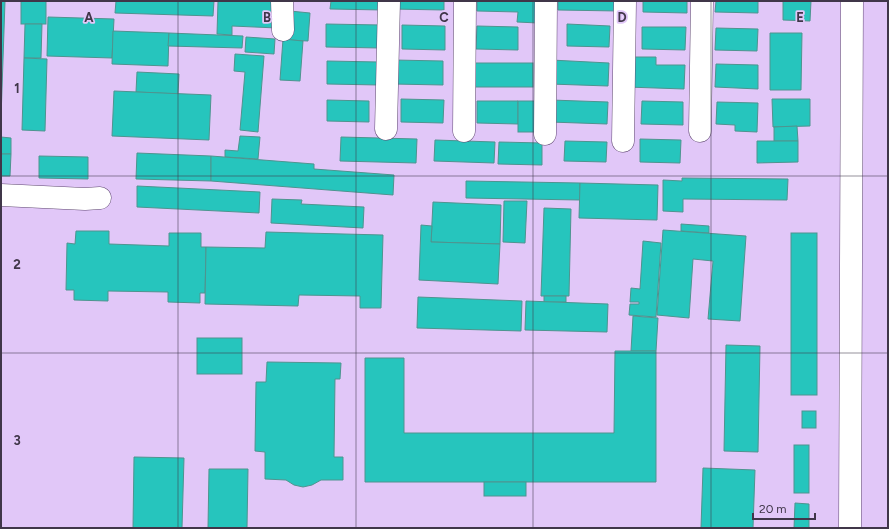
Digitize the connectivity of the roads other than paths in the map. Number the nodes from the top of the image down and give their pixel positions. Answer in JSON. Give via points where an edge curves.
{"nodes":[{"id":1,"x":282,"y":1,"type":"edge"},
{"id":2,"x":388,"y":1,"type":"edge"},
{"id":3,"x":465,"y":1,"type":"edge"},
{"id":4,"x":546,"y":1,"type":"edge"},
{"id":5,"x":625,"y":1,"type":"edge"},
{"id":6,"x":702,"y":1,"type":"edge"},
{"id":7,"x":852,"y":1,"type":"edge"},
{"id":8,"x":282,"y":30,"type":"dead end"},
{"id":9,"x":386,"y":129,"type":"dead end"},
{"id":10,"x":464,"y":131,"type":"dead end"},
{"id":11,"x":700,"y":132,"type":"dead end"},
{"id":12,"x":545,"y":134,"type":"dead end"},
{"id":13,"x":623,"y":141,"type":"dead end"},
{"id":14,"x":1,"y":195,"type":"edge"},
{"id":15,"x":100,"y":198,"type":"dead end"},
{"id":16,"x":850,"y":528,"type":"edge"}],
"edges":[{"from":1,"to":8,"type":"street"},
{"from":2,"to":9,"type":"street"},
{"from":3,"to":10,"type":"street"},
{"from":4,"to":12,"type":"street"},
{"from":5,"to":13,"type":"street"},
{"from":6,"to":11,"type":"street"},
{"from":7,"to":16,"type":"street"},
{"from":14,"to":15,"type":"street"}]}
